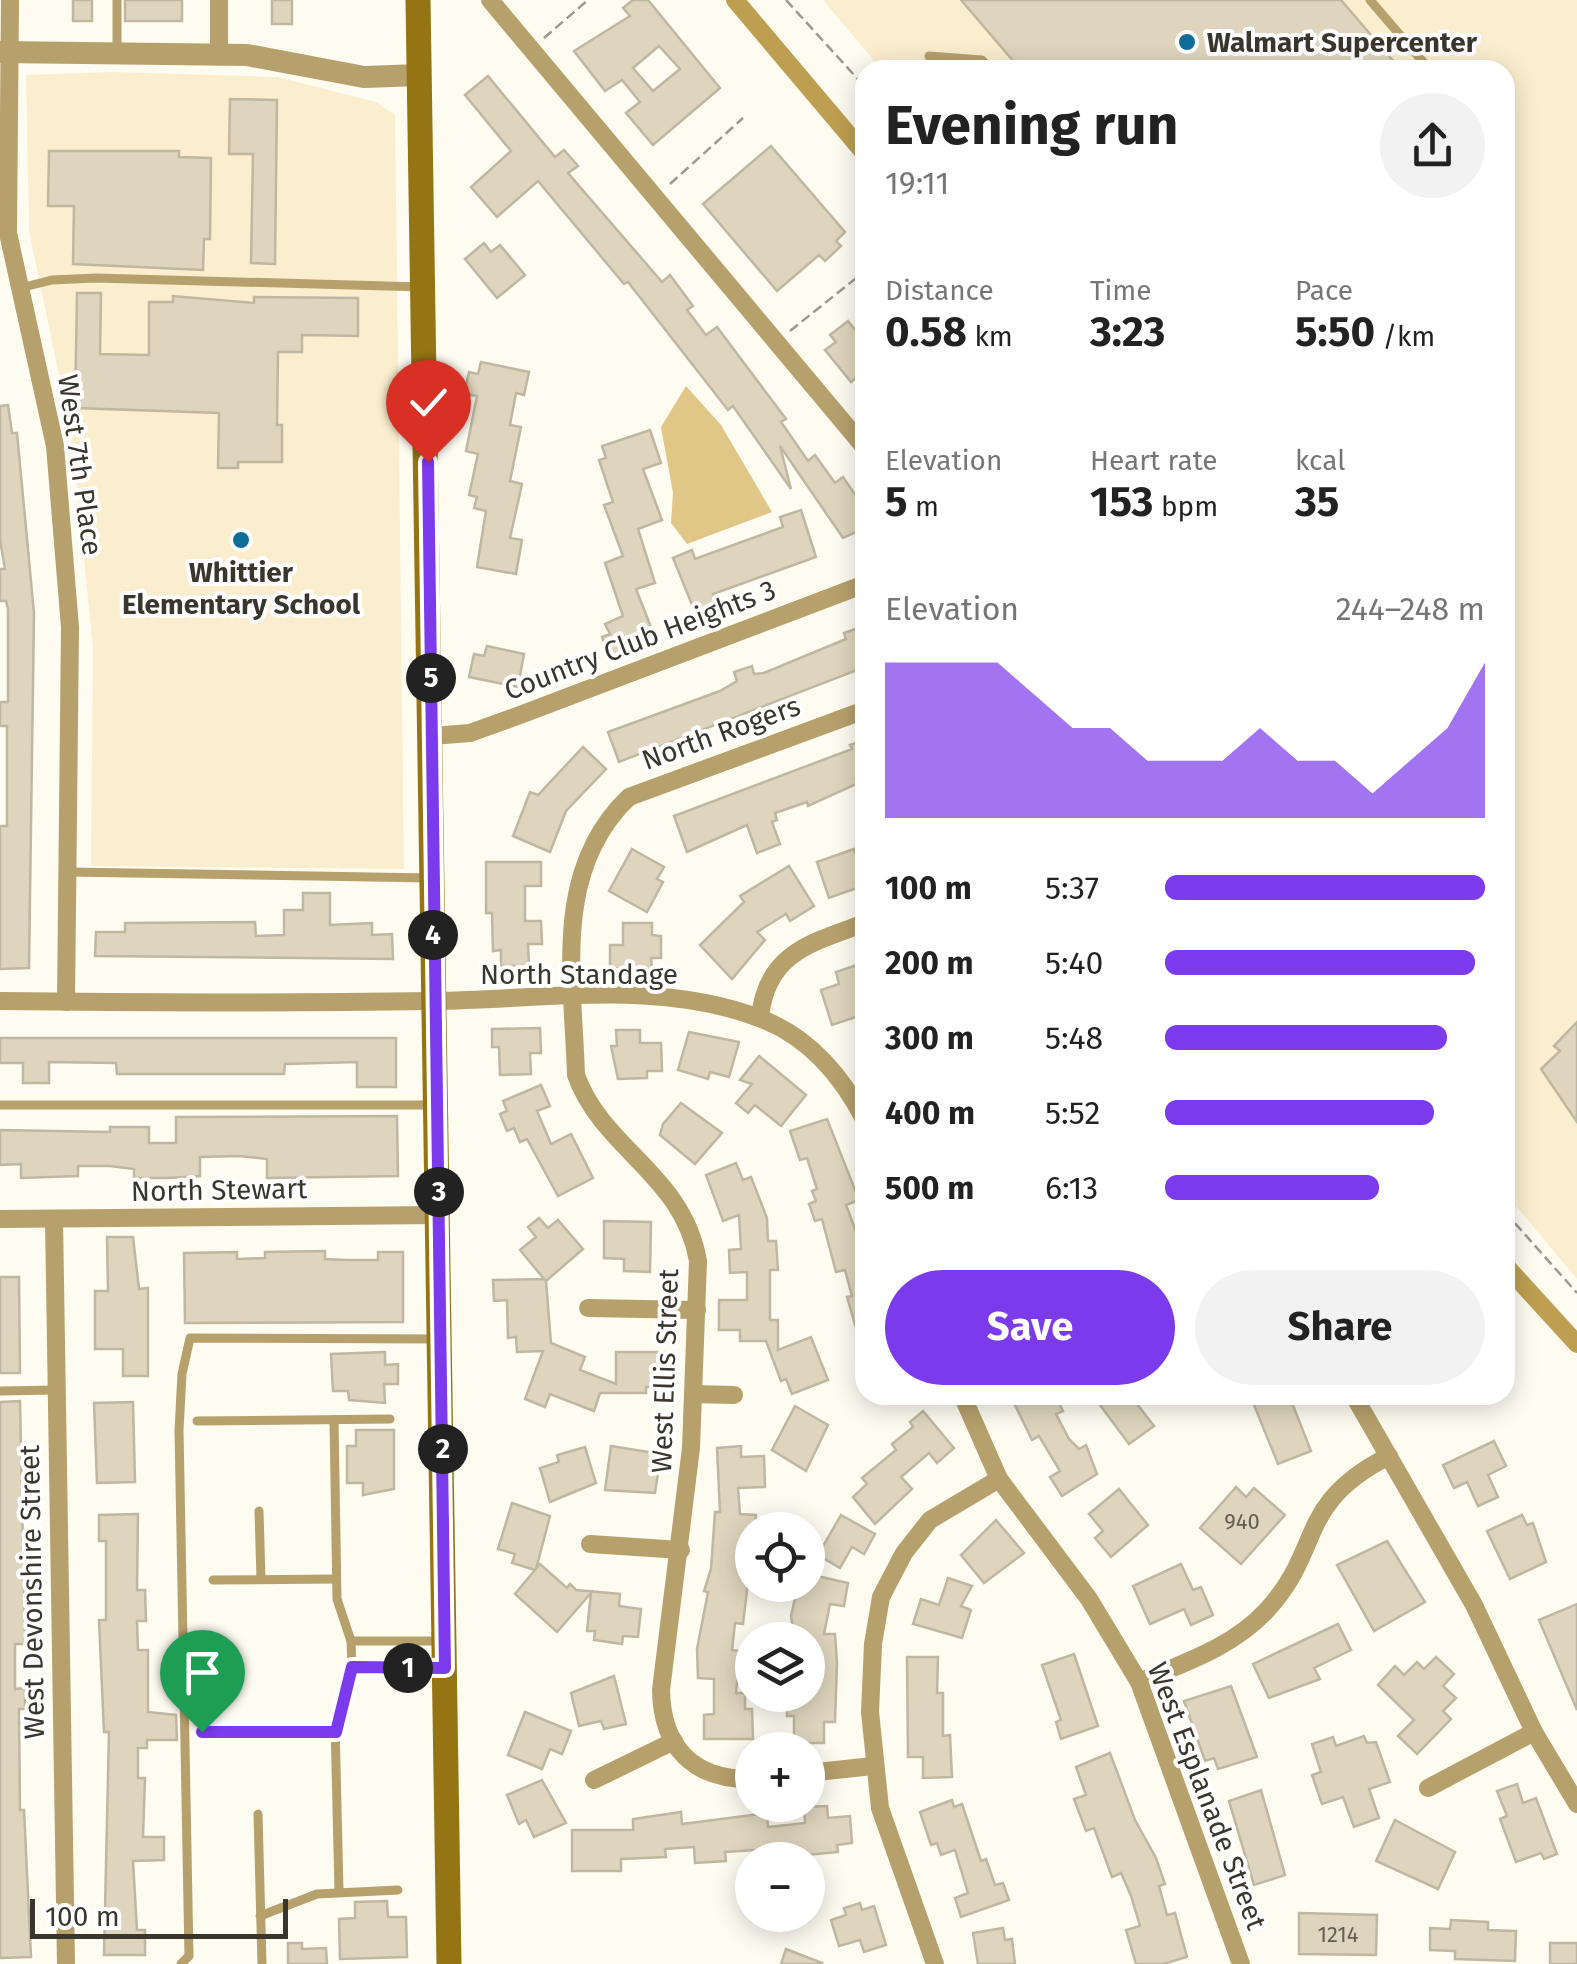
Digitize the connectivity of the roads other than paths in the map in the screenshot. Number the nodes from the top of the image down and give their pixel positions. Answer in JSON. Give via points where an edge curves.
{"nodes":[{"id":1,"x":10,"y":0,"type":"edge"},
{"id":2,"x":117,"y":0,"type":"edge"},
{"id":3,"x":219,"y":0,"type":"edge"},
{"id":4,"x":418,"y":0,"type":"edge"},
{"id":5,"x":490,"y":0,"type":"edge"},
{"id":6,"x":1370,"y":0,"type":"edge"},
{"id":7,"x":4,"y":52,"type":"edge"},
{"id":8,"x":117,"y":54,"type":"junction"},
{"id":9,"x":218,"y":54,"type":"junction"},
{"id":10,"x":929,"y":56,"type":"dead end"},
{"id":11,"x":982,"y":60,"type":"edge"},
{"id":12,"x":1421,"y":60,"type":"edge"},
{"id":13,"x":420,"y":75,"type":"junction"},
{"id":14,"x":20,"y":288,"type":"junction"},
{"id":15,"x":425,"y":288,"type":"junction"},
{"id":16,"x":855,"y":436,"type":"edge"},
{"id":17,"x":855,"y":588,"type":"edge"},
{"id":18,"x":855,"y":714,"type":"edge"},
{"id":19,"x":432,"y":736,"type":"junction"},
{"id":20,"x":68,"y":872,"type":"junction"},
{"id":21,"x":432,"y":878,"type":"junction"},
{"id":22,"x":855,"y":927,"type":"edge"},
{"id":23,"x":573,"y":995,"type":"junction"},
{"id":24,"x":0,"y":1001,"type":"edge"},
{"id":25,"x":66,"y":1002,"type":"junction"},
{"id":26,"x":433,"y":1002,"type":"junction"},
{"id":27,"x":760,"y":1018,"type":"junction"},
{"id":28,"x":0,"y":1105,"type":"edge"},
{"id":29,"x":436,"y":1105,"type":"junction"},
{"id":30,"x":855,"y":1107,"type":"edge"},
{"id":31,"x":440,"y":1215,"type":"junction"},
{"id":32,"x":0,"y":1219,"type":"edge"},
{"id":33,"x":54,"y":1219,"type":"junction"},
{"id":34,"x":588,"y":1308,"type":"dead end"},
{"id":35,"x":697,"y":1310,"type":"junction"},
{"id":36,"x":441,"y":1339,"type":"junction"},
{"id":37,"x":56,"y":1390,"type":"junction"},
{"id":38,"x":0,"y":1391,"type":"edge"},
{"id":39,"x":694,"y":1394,"type":"junction"},
{"id":40,"x":734,"y":1395,"type":"dead end"},
{"id":41,"x":966,"y":1405,"type":"edge"},
{"id":42,"x":1359,"y":1405,"type":"edge"},
{"id":43,"x":390,"y":1418,"type":"dead end"},
{"id":44,"x":197,"y":1420,"type":"dead end"},
{"id":45,"x":334,"y":1420,"type":"junction"},
{"id":46,"x":1388,"y":1456,"type":"junction"},
{"id":47,"x":999,"y":1480,"type":"junction"},
{"id":48,"x":259,"y":1511,"type":"dead end"},
{"id":49,"x":590,"y":1544,"type":"dead end"},
{"id":50,"x":681,"y":1550,"type":"junction"},
{"id":51,"x":260,"y":1579,"type":"junction"},
{"id":52,"x":336,"y":1579,"type":"junction"},
{"id":53,"x":213,"y":1580,"type":"dead end"},
{"id":54,"x":350,"y":1641,"type":"junction"},
{"id":55,"x":445,"y":1641,"type":"junction"},
{"id":56,"x":352,"y":1667,"type":"junction"},
{"id":57,"x":445,"y":1668,"type":"junction"},
{"id":58,"x":1139,"y":1682,"type":"junction"},
{"id":59,"x":202,"y":1732,"type":"dead end"},
{"id":60,"x":336,"y":1732,"type":"junction"},
{"id":61,"x":1534,"y":1732,"type":"junction"},
{"id":62,"x":674,"y":1741,"type":"junction"},
{"id":63,"x":873,"y":1766,"type":"junction"},
{"id":64,"x":825,"y":1771,"type":"edge"},
{"id":65,"x":735,"y":1779,"type":"edge"},
{"id":66,"x":594,"y":1780,"type":"dead end"},
{"id":67,"x":1428,"y":1788,"type":"dead end"},
{"id":68,"x":1577,"y":1804,"type":"edge"},
{"id":69,"x":258,"y":1814,"type":"dead end"},
{"id":70,"x":398,"y":1890,"type":"dead end"},
{"id":71,"x":339,"y":1891,"type":"junction"},
{"id":72,"x":260,"y":1916,"type":"junction"},
{"id":73,"x":66,"y":1964,"type":"edge"},
{"id":74,"x":181,"y":1964,"type":"edge"},
{"id":75,"x":262,"y":1964,"type":"edge"},
{"id":76,"x":449,"y":1964,"type":"edge"},
{"id":77,"x":935,"y":1964,"type":"edge"},
{"id":78,"x":1241,"y":1964,"type":"edge"}],
"edges":[{"from":1,"to":7,"type":"street","name":"West 7th Place"},
{"from":2,"to":8,"type":"lane"},
{"from":3,"to":9,"type":"street"},
{"from":4,"to":13,"type":"main road"},
{"from":5,"to":16,"type":"street"},
{"from":6,"to":12,"type":"lane"},
{"from":7,"to":8,"type":"street"},
{"from":7,"to":14,"type":"street","name":"West 7th Place","via":[[6,200]]},
{"from":8,"to":9,"type":"street"},
{"from":9,"to":13,"type":"street","via":[[282,59],[364,77]]},
{"from":10,"to":11,"type":"lane"},
{"from":13,"to":15,"type":"main road"},
{"from":14,"to":15,"type":"lane","via":[[96,278]]},
{"from":14,"to":20,"type":"street","name":"West 7th Place","via":[[54,446],[64,536]]},
{"from":15,"to":19,"type":"main road"},
{"from":17,"to":19,"type":"street","name":"Country Club Heights 3","via":[[520,715]]},
{"from":18,"to":23,"type":"street","name":"North Rogers","via":[[674,778],[629,797],[607,818],[577,878]]},
{"from":19,"to":21,"type":"main road"},
{"from":20,"to":21,"type":"lane"},
{"from":20,"to":25,"type":"street","name":"West 7th Place"},
{"from":21,"to":26,"type":"main road"},
{"from":22,"to":27,"type":"street","via":[[794,952],[774,970]]},
{"from":23,"to":26,"type":"street","name":"North Standage"},
{"from":23,"to":27,"type":"street","name":"North Standage","via":[[689,1001]]},
{"from":23,"to":35,"type":"street","name":"West Ellis Street","via":[[576,1075],[587,1106],[683,1212],[698,1261]]},
{"from":24,"to":25,"type":"street","name":"North Standage"},
{"from":25,"to":26,"type":"street","name":"North Standage"},
{"from":26,"to":29,"type":"main road"},
{"from":27,"to":30,"type":"street","via":[[826,1062]]},
{"from":28,"to":29,"type":"lane"},
{"from":29,"to":31,"type":"main road"},
{"from":31,"to":33,"type":"street","name":"North Stewart"},
{"from":31,"to":36,"type":"main road"},
{"from":32,"to":33,"type":"street","name":"North Stewart"},
{"from":33,"to":37,"type":"street","name":"West Devonshire Street"},
{"from":34,"to":35,"type":"street"},
{"from":35,"to":39,"type":"street","name":"West Ellis Street"},
{"from":36,"to":55,"type":"main road"},
{"from":36,"to":74,"type":"lane","via":[[190,1338],[179,1430],[189,1956]]},
{"from":37,"to":38,"type":"lane"},
{"from":37,"to":73,"type":"street","name":"West Devonshire Street"},
{"from":39,"to":40,"type":"street"},
{"from":39,"to":50,"type":"street","name":"West Ellis Street"},
{"from":41,"to":47,"type":"street","name":"West Esplanade Street"},
{"from":42,"to":46,"type":"street"},
{"from":43,"to":45,"type":"lane"},
{"from":44,"to":45,"type":"lane"},
{"from":45,"to":52,"type":"lane"},
{"from":46,"to":58,"type":"street","via":[[1354,1473],[1332,1494],[1267,1610],[1202,1656]]},
{"from":46,"to":61,"type":"street","via":[[1474,1604]]},
{"from":47,"to":58,"type":"street","name":"West Esplanade Street","via":[[1089,1599]]},
{"from":47,"to":63,"type":"street","via":[[930,1520],[881,1597],[873,1644]]},
{"from":48,"to":51,"type":"lane"},
{"from":49,"to":50,"type":"street"},
{"from":50,"to":62,"type":"street","name":"West Ellis Street","via":[[661,1690],[661,1721]]},
{"from":51,"to":52,"type":"lane"},
{"from":51,"to":53,"type":"lane"},
{"from":52,"to":54,"type":"lane"},
{"from":54,"to":55,"type":"lane"},
{"from":54,"to":56,"type":"lane"},
{"from":55,"to":57,"type":"main road"},
{"from":56,"to":57,"type":"lane"},
{"from":56,"to":60,"type":"lane"},
{"from":57,"to":76,"type":"main road"},
{"from":58,"to":78,"type":"street","name":"West Esplanade Street"},
{"from":59,"to":60,"type":"lane"},
{"from":60,"to":71,"type":"lane"},
{"from":61,"to":67,"type":"street"},
{"from":61,"to":68,"type":"street"},
{"from":62,"to":65,"type":"street","via":[[703,1772]]},
{"from":62,"to":66,"type":"street"},
{"from":63,"to":64,"type":"street"},
{"from":63,"to":77,"type":"street","via":[[893,1851]]},
{"from":69,"to":72,"type":"lane"},
{"from":70,"to":71,"type":"lane"},
{"from":71,"to":72,"type":"lane","via":[[291,1900]]},
{"from":72,"to":75,"type":"lane"}]}
